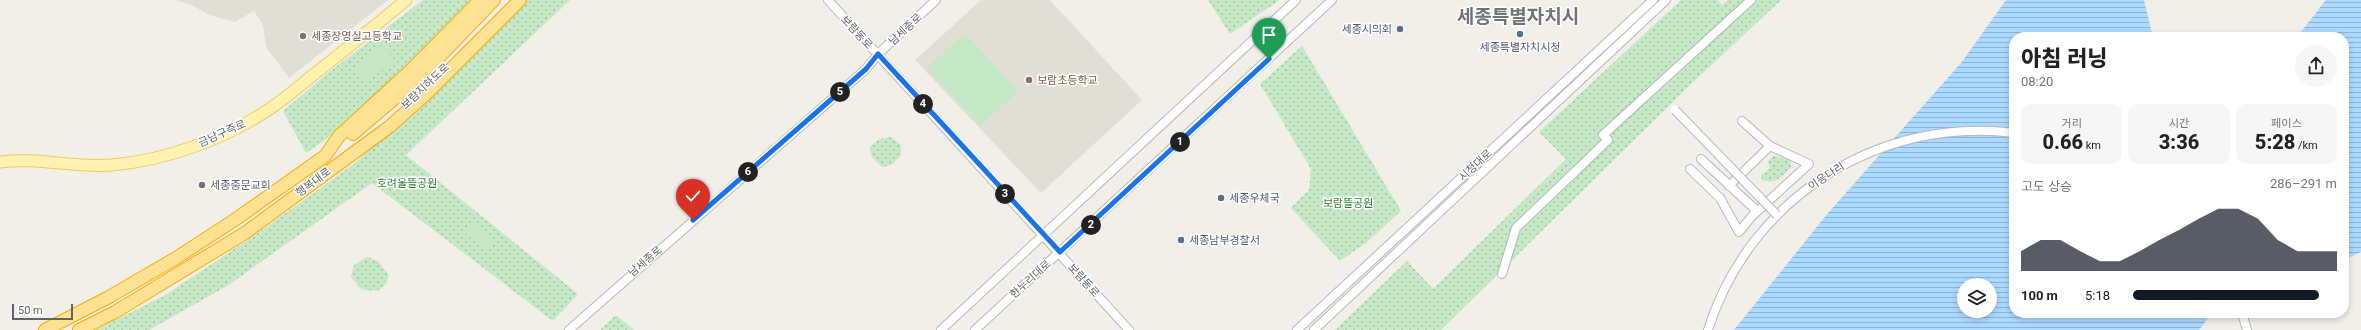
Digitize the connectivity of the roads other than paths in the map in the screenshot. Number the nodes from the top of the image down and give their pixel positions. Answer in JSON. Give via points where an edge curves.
{"nodes":[{"id":1,"x":406,"y":0,"type":"edge"},
{"id":2,"x":480,"y":0,"type":"edge"},
{"id":3,"x":494,"y":0,"type":"edge"},
{"id":4,"x":509,"y":0,"type":"edge"},
{"id":5,"x":520,"y":0,"type":"edge"},
{"id":6,"x":828,"y":0,"type":"edge"},
{"id":7,"x":936,"y":0,"type":"edge"},
{"id":8,"x":1296,"y":0,"type":"edge"},
{"id":9,"x":1332,"y":0,"type":"edge"},
{"id":10,"x":1653,"y":0,"type":"edge"},
{"id":11,"x":1666,"y":0,"type":"edge"},
{"id":12,"x":1751,"y":0,"type":"edge"},
{"id":13,"x":878,"y":54,"type":"junction"},
{"id":14,"x":1675,"y":110,"type":"dead end"},
{"id":15,"x":1742,"y":121,"type":"dead end"},
{"id":16,"x":2009,"y":132,"type":"edge"},
{"id":17,"x":1770,"y":146,"type":"junction"},
{"id":18,"x":325,"y":156,"type":"junction"},
{"id":19,"x":1701,"y":159,"type":"dead end"},
{"id":20,"x":0,"y":162,"type":"edge"},
{"id":21,"x":334,"y":166,"type":"junction"},
{"id":22,"x":1690,"y":169,"type":"dead end"},
{"id":23,"x":1713,"y":170,"type":"junction"},
{"id":24,"x":1703,"y":180,"type":"junction"},
{"id":25,"x":1729,"y":186,"type":"junction"},
{"id":26,"x":1757,"y":211,"type":"junction"},
{"id":27,"x":1777,"y":214,"type":"junction"},
{"id":28,"x":1044,"y":235,"type":"junction"},
{"id":29,"x":1060,"y":252,"type":"junction"},
{"id":30,"x":1502,"y":274,"type":"dead end"},
{"id":31,"x":2244,"y":318,"type":"edge"},
{"id":32,"x":45,"y":330,"type":"edge"},
{"id":33,"x":79,"y":330,"type":"edge"},
{"id":34,"x":569,"y":330,"type":"edge"},
{"id":35,"x":941,"y":330,"type":"edge"},
{"id":36,"x":975,"y":330,"type":"edge"},
{"id":37,"x":1129,"y":330,"type":"edge"},
{"id":38,"x":1297,"y":330,"type":"edge"},
{"id":39,"x":1314,"y":330,"type":"edge"},
{"id":40,"x":1708,"y":330,"type":"edge"},
{"id":41,"x":2248,"y":330,"type":"edge"}],
"edges":[{"from":1,"to":20,"type":"main road","name":"금남구즉로","via":[[271,108],[236,128],[202,142],[165,155],[110,165],[14,160]]},
{"from":2,"to":18,"type":"highway","name":"행복대로","via":[[410,71],[339,136]]},
{"from":3,"to":18,"type":"highway","name":"보람지하도로","via":[[421,76]]},
{"from":4,"to":21,"type":"highway","name":"보람지하도로","via":[[430,83]]},
{"from":5,"to":21,"type":"highway","name":"행복대로","via":[[426,94],[389,127]]},
{"from":6,"to":13,"type":"street","name":"보람동로"},
{"from":7,"to":13,"type":"street","name":"남세종로"},
{"from":8,"to":28,"type":"street"},
{"from":9,"to":29,"type":"street","name":"한누리대로"},
{"from":10,"to":38,"type":"street","name":"시청대로"},
{"from":11,"to":39,"type":"street","name":"시청대로"},
{"from":12,"to":30,"type":"street","via":[[1604,135],[1608,140],[1516,228]]},
{"from":13,"to":28,"type":"street","name":"보람동로"},
{"from":13,"to":34,"type":"street","name":"남세종로","via":[[866,69]]},
{"from":14,"to":27,"type":"street","bridge":true},
{"from":15,"to":17,"type":"street"},
{"from":16,"to":27,"type":"street","name":"이응다리","via":[[1984,130],[1952,132],[1888,145],[1828,173],[1801,192]]},
{"from":17,"to":25,"type":"street"},
{"from":17,"to":26,"type":"street","via":[[1809,164]]},
{"from":18,"to":32,"type":"highway","name":"행복대로","via":[[176,258]]},
{"from":19,"to":23,"type":"street"},
{"from":21,"to":33,"type":"highway","name":"행복대로","via":[[245,233],[115,312]]},
{"from":22,"to":24,"type":"street"},
{"from":23,"to":24,"type":"street"},
{"from":23,"to":25,"type":"street"},
{"from":24,"to":26,"type":"street","via":[[1720,198],[1739,232]]},
{"from":25,"to":26,"type":"street"},
{"from":27,"to":40,"type":"street","name":"이응다리","via":[[1754,241],[1734,271]]},
{"from":28,"to":29,"type":"street","name":"보람동로"},
{"from":28,"to":35,"type":"street"},
{"from":29,"to":36,"type":"street","name":"한누리대로"},
{"from":29,"to":37,"type":"street","name":"보람동로"},
{"from":31,"to":41,"type":"street"}]}
